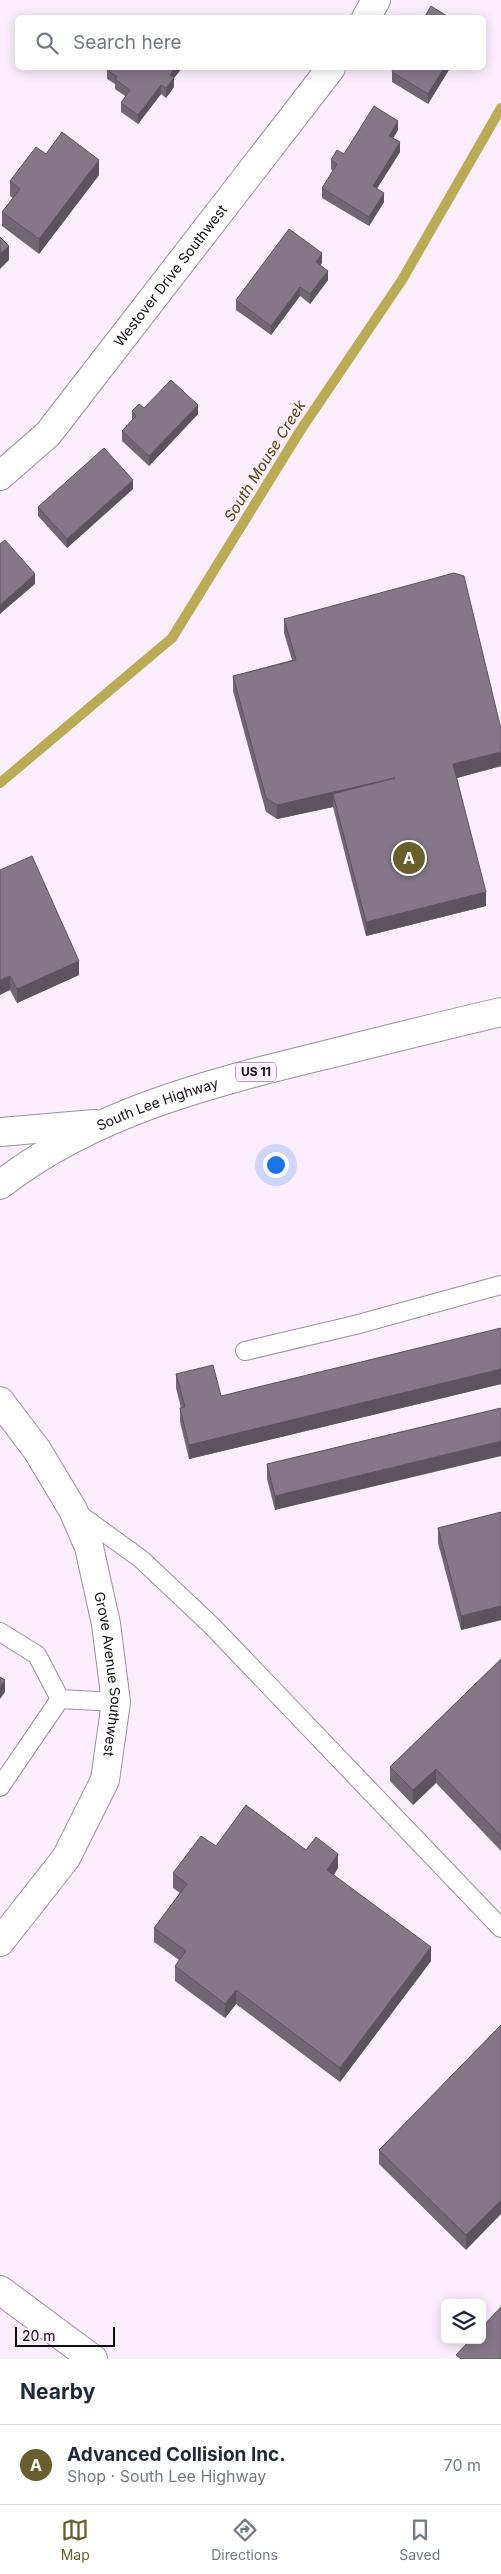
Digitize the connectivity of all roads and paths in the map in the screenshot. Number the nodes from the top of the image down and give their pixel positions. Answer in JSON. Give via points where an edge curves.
{"nodes":[{"id":1,"x":376,"y":0,"type":"edge"},
{"id":2,"x":368,"y":15,"type":"edge"},
{"id":3,"x":330,"y":70,"type":"edge"},
{"id":4,"x":0,"y":476,"type":"edge"},
{"id":5,"x":501,"y":1012,"type":"edge"},
{"id":6,"x":105,"y":1123,"type":"junction"},
{"id":7,"x":0,"y":1132,"type":"edge"},
{"id":8,"x":0,"y":1185,"type":"edge"},
{"id":9,"x":501,"y":1285,"type":"edge"},
{"id":10,"x":245,"y":1352,"type":"dead end"},
{"id":11,"x":0,"y":1401,"type":"edge"},
{"id":12,"x":73,"y":1510,"type":"junction"},
{"id":13,"x":0,"y":1632,"type":"edge"},
{"id":14,"x":60,"y":1699,"type":"junction"},
{"id":15,"x":116,"y":1702,"type":"junction"},
{"id":16,"x":0,"y":1787,"type":"edge"},
{"id":17,"x":501,"y":1928,"type":"edge"},
{"id":18,"x":0,"y":1942,"type":"edge"},
{"id":19,"x":0,"y":2290,"type":"edge"},
{"id":20,"x":93,"y":2359,"type":"edge"}],
"edges":[{"from":1,"to":2,"type":"street"},
{"from":3,"to":4,"type":"street","name":"Westover Drive Southwest","via":[[48,434]]},
{"from":5,"to":6,"type":"street","name":"South Lee Highway","number":"US 11","via":[[218,1081]]},
{"from":6,"to":7,"type":"street"},
{"from":6,"to":8,"type":"street","name":"South Lee Highway","number":"US 11","via":[[23,1167]]},
{"from":9,"to":10,"type":"lane"},
{"from":11,"to":12,"type":"street","name":"Grove Avenue Southwest","via":[[37,1450]]},
{"from":12,"to":15,"type":"street","name":"Grove Avenue Southwest","via":[[89,1547],[106,1624]]},
{"from":12,"to":17,"type":"lane","via":[[141,1559],[212,1626]]},
{"from":13,"to":14,"type":"lane","via":[[37,1655]]},
{"from":14,"to":15,"type":"lane"},
{"from":14,"to":16,"type":"lane"},
{"from":15,"to":18,"type":"street","name":"Grove Avenue Southwest","via":[[105,1780],[66,1858]]},
{"from":19,"to":20,"type":"street"}]}
